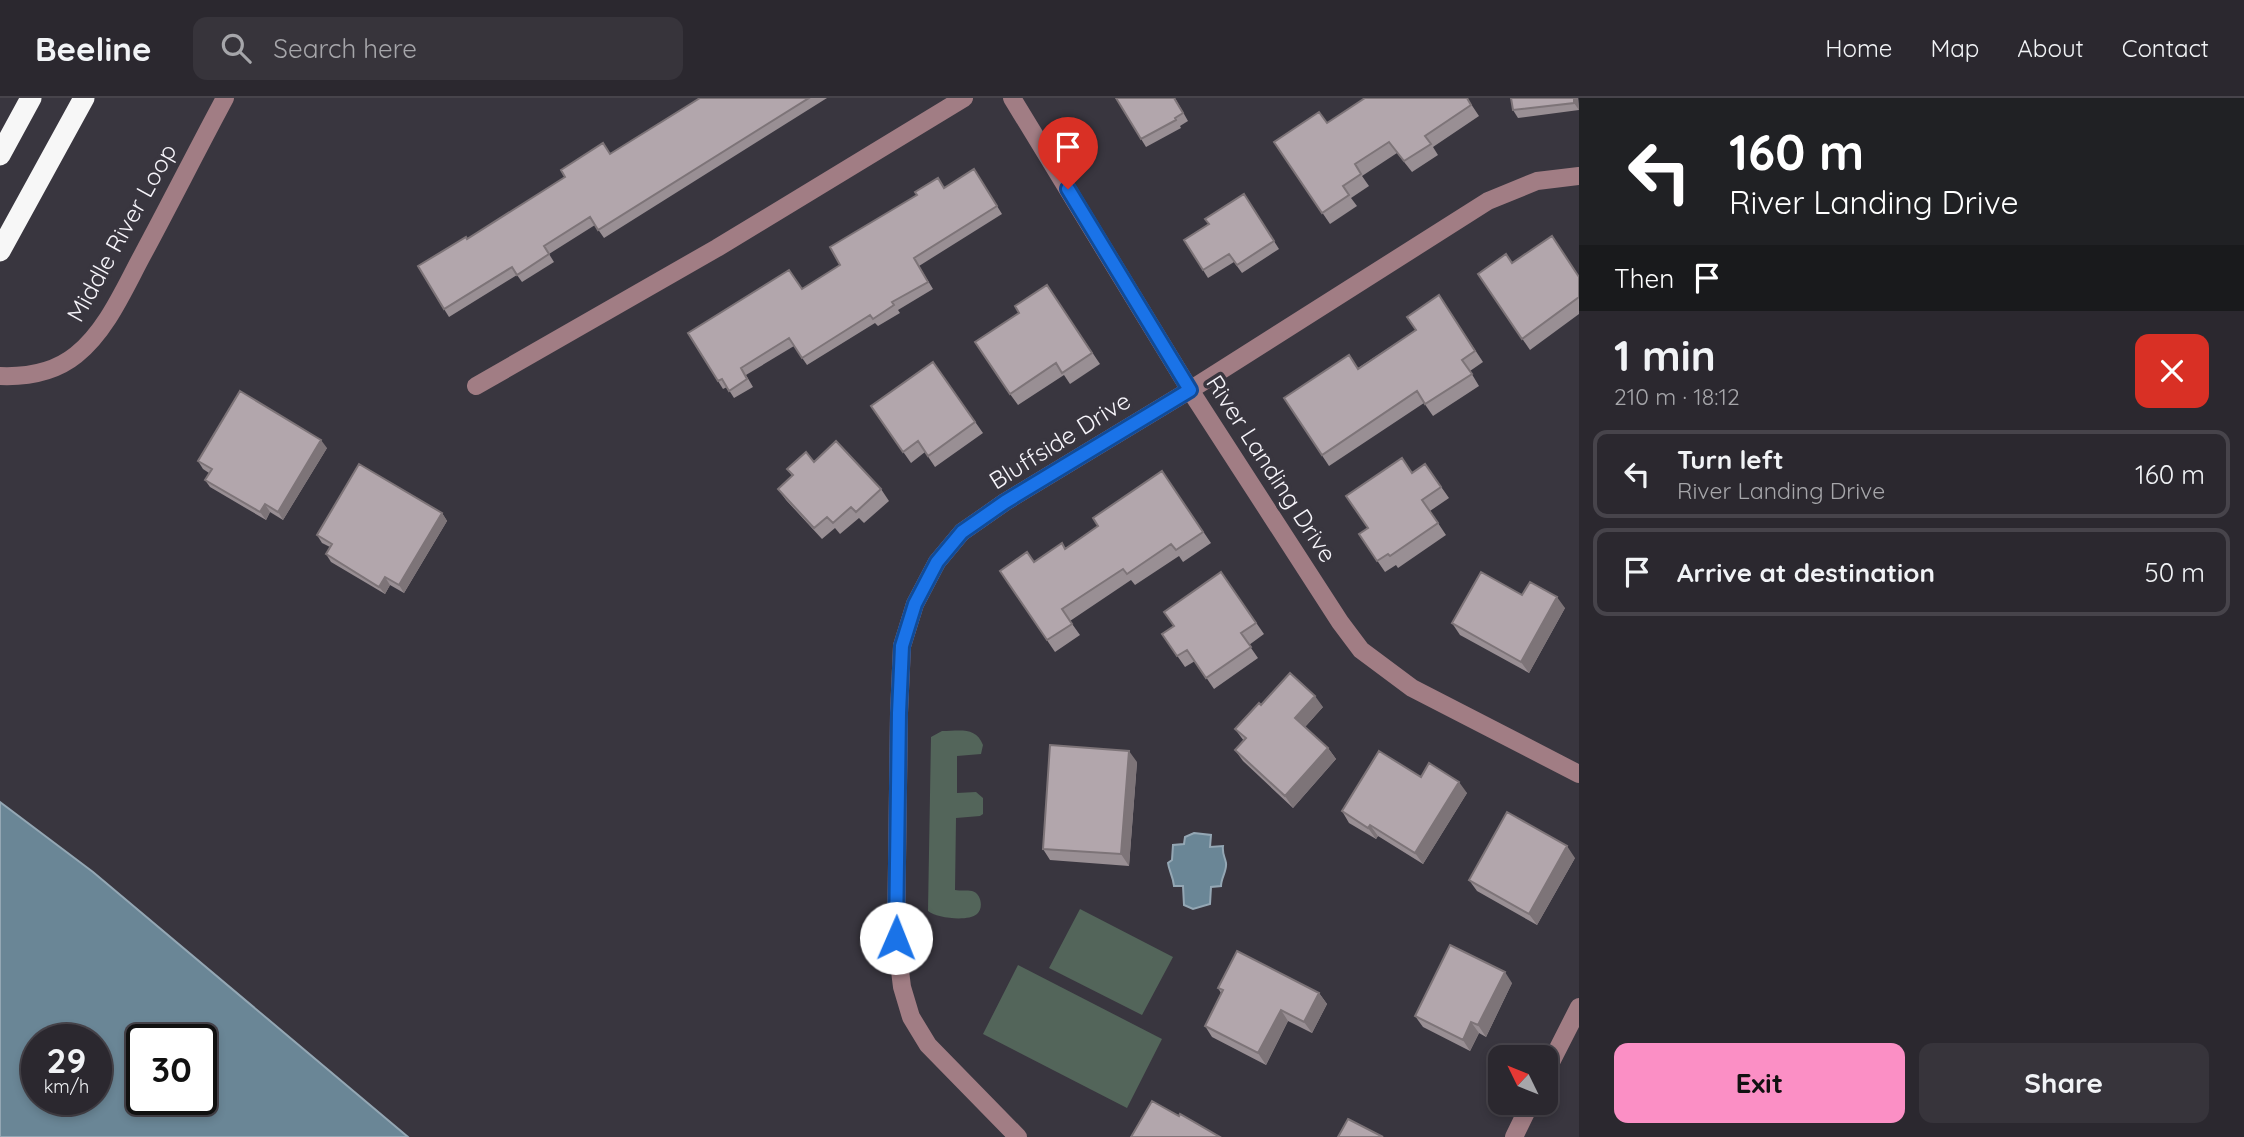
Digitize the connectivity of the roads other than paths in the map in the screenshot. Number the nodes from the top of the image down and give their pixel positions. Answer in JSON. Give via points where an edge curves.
{"nodes":[{"id":1,"x":31,"y":98,"type":"edge"},
{"id":2,"x":84,"y":98,"type":"edge"},
{"id":3,"x":225,"y":98,"type":"edge"},
{"id":4,"x":964,"y":98,"type":"edge"},
{"id":5,"x":1012,"y":98,"type":"edge"},
{"id":6,"x":0,"y":155,"type":"edge"},
{"id":7,"x":1579,"y":176,"type":"edge"},
{"id":8,"x":0,"y":251,"type":"edge"},
{"id":9,"x":0,"y":376,"type":"edge"},
{"id":10,"x":475,"y":386,"type":"dead end"},
{"id":11,"x":1190,"y":390,"type":"junction"},
{"id":12,"x":1579,"y":774,"type":"edge"},
{"id":13,"x":1579,"y":1007,"type":"edge"},
{"id":14,"x":1558,"y":1048,"type":"edge"},
{"id":15,"x":1525,"y":1115,"type":"edge"},
{"id":16,"x":1018,"y":1137,"type":"edge"},
{"id":17,"x":1514,"y":1137,"type":"edge"}],
"edges":[{"from":1,"to":6,"type":"highway"},
{"from":2,"to":8,"type":"highway"},
{"from":3,"to":9,"type":"street","name":"Middle River Loop","via":[[101,328],[60,365],[23,376]]},
{"from":4,"to":10,"type":"street"},
{"from":5,"to":11,"type":"street","name":"River Landing Drive"},
{"from":7,"to":11,"type":"street","name":"Bluffside Drive","via":[[1537,181],[1488,201]]},
{"from":11,"to":12,"type":"street","name":"River Landing Drive","via":[[1361,650],[1412,688]]},
{"from":11,"to":16,"type":"street","name":"Bluffside Drive","via":[[962,532],[937,562],[915,604],[902,646],[896,938],[902,987],[911,1017],[928,1045]]},
{"from":13,"to":14,"type":"street"},
{"from":15,"to":17,"type":"street"}]}
